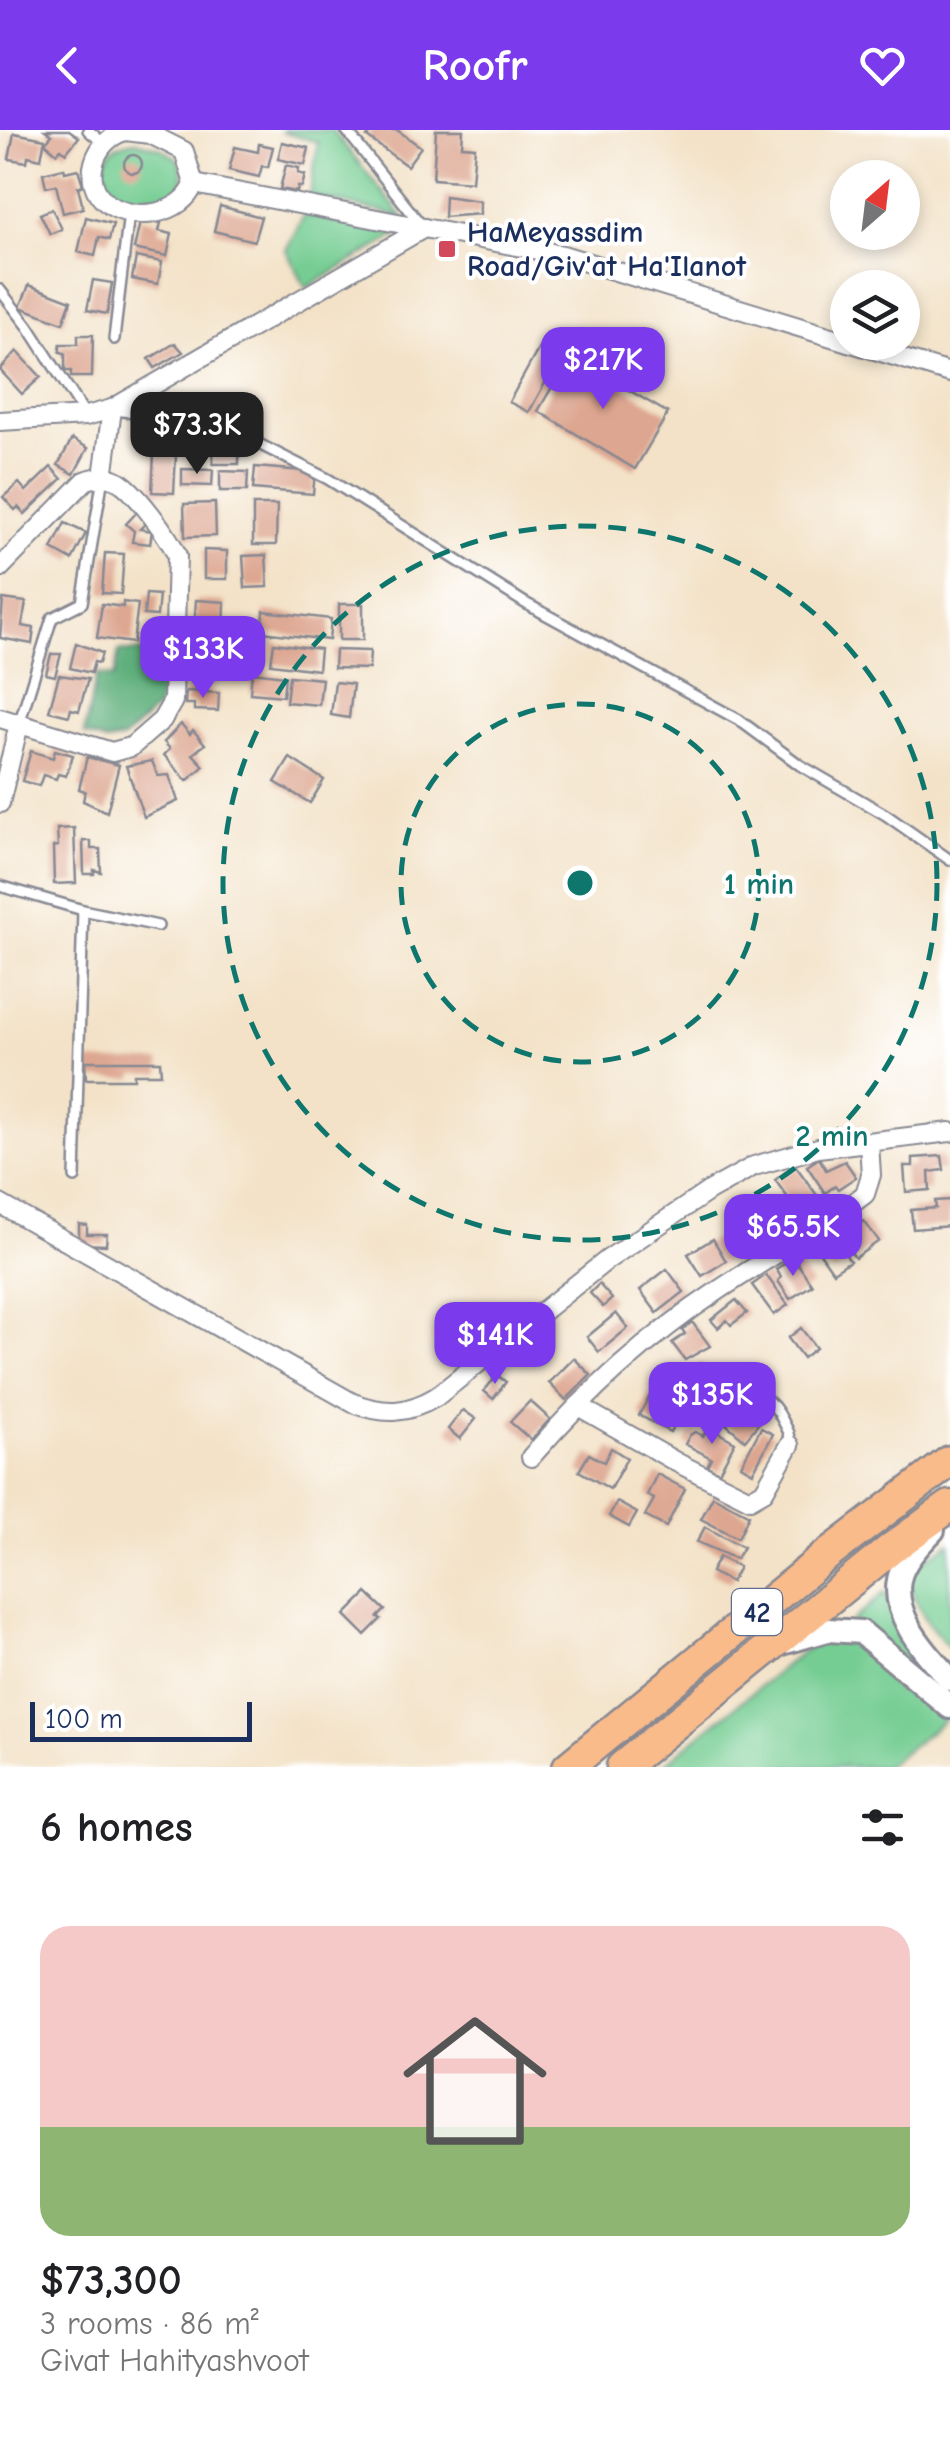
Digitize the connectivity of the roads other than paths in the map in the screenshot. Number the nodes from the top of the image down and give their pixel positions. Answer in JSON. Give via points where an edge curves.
{"nodes":[{"id":1,"x":346,"y":130,"type":"edge"},
{"id":2,"x":96,"y":136,"type":"edge"},
{"id":3,"x":194,"y":184,"type":"junction"},
{"id":4,"x":129,"y":212,"type":"junction"},
{"id":5,"x":424,"y":228,"type":"junction"},
{"id":6,"x":0,"y":290,"type":"edge"},
{"id":7,"x":830,"y":337,"type":"edge"},
{"id":8,"x":114,"y":339,"type":"dead end"},
{"id":9,"x":907,"y":360,"type":"edge"},
{"id":10,"x":950,"y":373,"type":"edge"},
{"id":11,"x":112,"y":409,"type":"junction"},
{"id":12,"x":86,"y":416,"type":"junction"},
{"id":13,"x":0,"y":421,"type":"edge"},
{"id":14,"x":103,"y":478,"type":"junction"},
{"id":15,"x":0,"y":568,"type":"edge"},
{"id":16,"x":0,"y":718,"type":"edge"},
{"id":17,"x":19,"y":724,"type":"junction"},
{"id":18,"x":0,"y":803,"type":"edge"},
{"id":19,"x":950,"y":860,"type":"edge"},
{"id":20,"x":0,"y":886,"type":"edge"},
{"id":21,"x":83,"y":910,"type":"junction"},
{"id":22,"x":158,"y":926,"type":"dead end"},
{"id":23,"x":950,"y":1132,"type":"edge"},
{"id":24,"x":870,"y":1143,"type":"junction"},
{"id":25,"x":75,"y":1177,"type":"dead end"},
{"id":26,"x":0,"y":1204,"type":"edge"},
{"id":27,"x":578,"y":1406,"type":"junction"},
{"id":28,"x":714,"y":1414,"type":"dead end"},
{"id":29,"x":790,"y":1445,"type":"joint"},
{"id":30,"x":531,"y":1457,"type":"dead end"},
{"id":31,"x":950,"y":1461,"type":"edge"},
{"id":32,"x":950,"y":1508,"type":"edge"},
{"id":33,"x":770,"y":1647,"type":"junction"},
{"id":34,"x":950,"y":1678,"type":"edge"},
{"id":35,"x":950,"y":1706,"type":"edge"},
{"id":36,"x":568,"y":1767,"type":"edge"},
{"id":37,"x":622,"y":1767,"type":"edge"}],
"edges":[{"from":1,"to":5,"type":"lane"},
{"from":2,"to":3,"type":"street","via":[[126,132],[167,140],[184,151]]},
{"from":2,"to":4,"type":"street","via":[[93,182],[106,203]]},
{"from":3,"to":4,"type":"street","via":[[188,198],[171,209]]},
{"from":3,"to":5,"type":"street"},
{"from":4,"to":8,"type":"lane"},
{"from":5,"to":7,"type":"street","via":[[562,255]]},
{"from":5,"to":11,"type":"street"},
{"from":6,"to":12,"type":"lane"},
{"from":9,"to":10,"type":"street"},
{"from":11,"to":12,"type":"street"},
{"from":11,"to":14,"type":"street"},
{"from":11,"to":19,"type":"lane","via":[[231,430],[328,479],[525,603],[740,720]]},
{"from":12,"to":13,"type":"street"},
{"from":14,"to":15,"type":"street","via":[[85,481]]},
{"from":14,"to":17,"type":"lane","via":[[82,603],[52,618]]},
{"from":14,"to":17,"type":"street","via":[[121,482],[174,547],[173,701],[162,720],[123,752]]},
{"from":16,"to":17,"type":"street"},
{"from":17,"to":18,"type":"street"},
{"from":20,"to":21,"type":"lane"},
{"from":21,"to":22,"type":"lane"},
{"from":21,"to":25,"type":"lane"},
{"from":23,"to":24,"type":"street"},
{"from":24,"to":26,"type":"street","via":[[774,1158],[709,1191],[608,1260],[436,1397],[391,1414],[353,1404]]},
{"from":24,"to":27,"type":"street","via":[[866,1194],[714,1293]]},
{"from":27,"to":29,"type":"street","via":[[750,1499],[764,1491]]},
{"from":27,"to":30,"type":"street"},
{"from":28,"to":29,"type":"lane","via":[[735,1396],[764,1396],[775,1404]]},
{"from":31,"to":36,"type":"highway","number":"42"},
{"from":32,"to":33,"type":"highway","number":"42"},
{"from":32,"to":34,"type":"street","via":[[906,1562],[898,1589],[914,1636]]},
{"from":33,"to":35,"type":"street","via":[[828,1630],[860,1632]]},
{"from":33,"to":37,"type":"highway","number":"42"}]}
